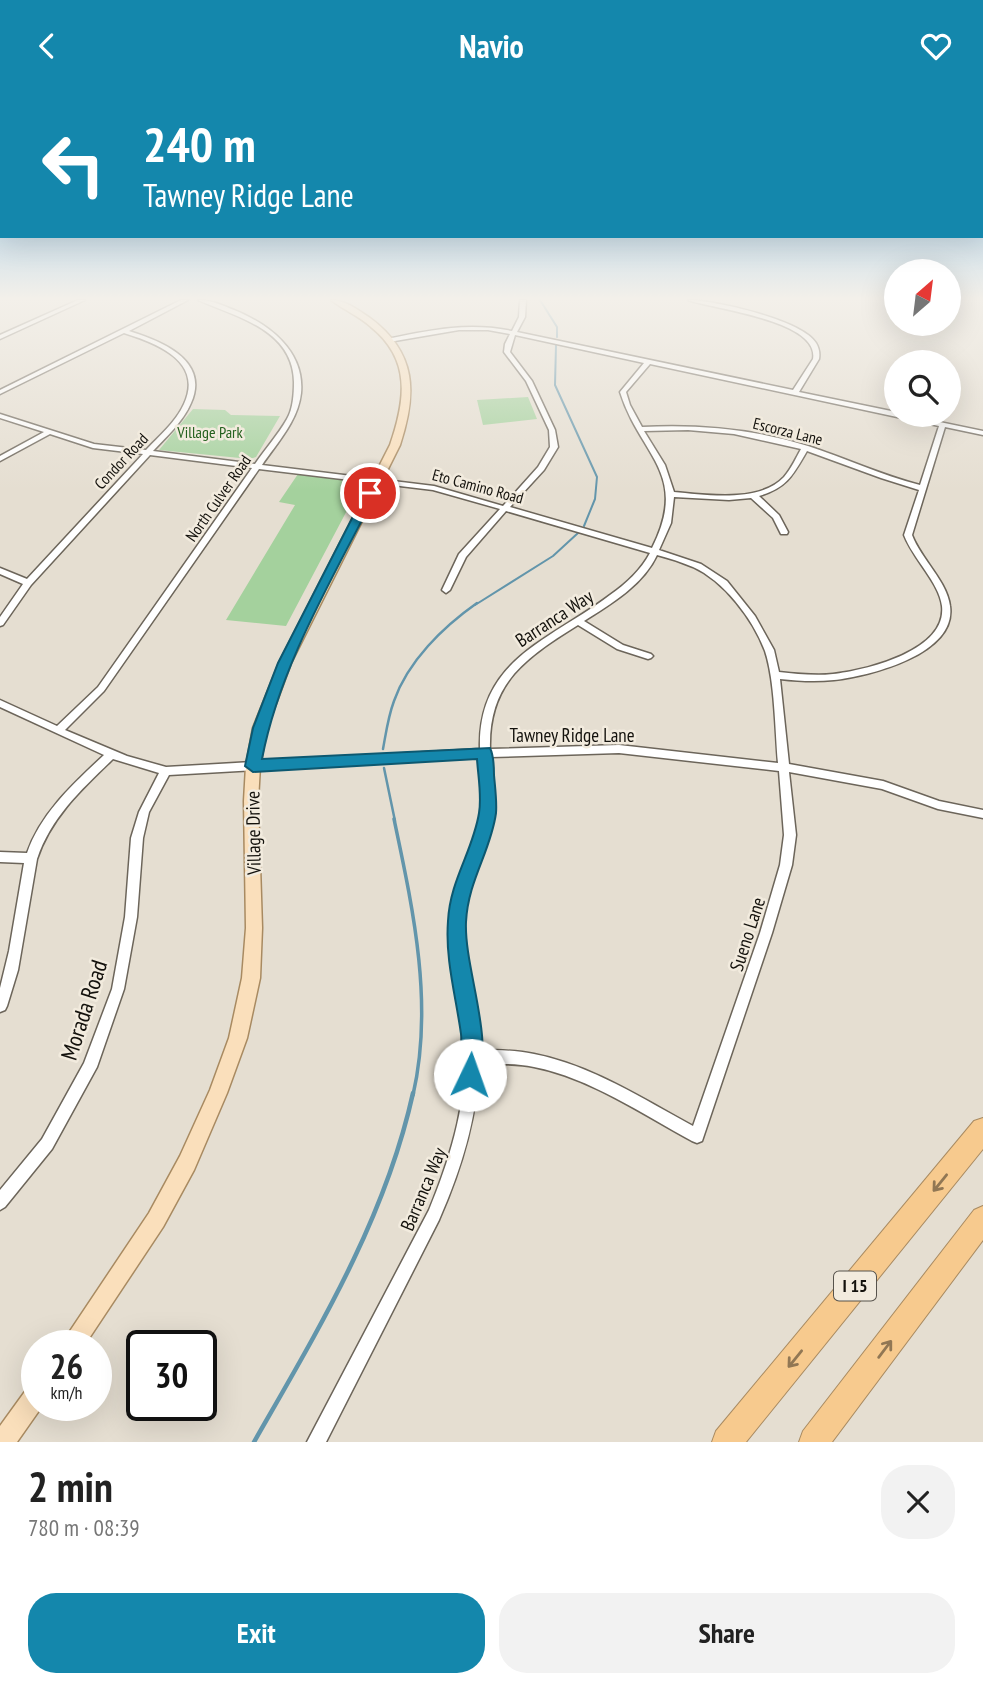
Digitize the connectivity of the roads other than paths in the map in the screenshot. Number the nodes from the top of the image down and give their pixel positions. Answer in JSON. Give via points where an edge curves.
{"nodes":[{"id":1,"x":59,"y":363,"type":"edge"},
{"id":2,"x":184,"y":363,"type":"edge"},
{"id":3,"x":294,"y":363,"type":"edge"},
{"id":4,"x":401,"y":363,"type":"edge"},
{"id":5,"x":514,"y":363,"type":"edge"},
{"id":6,"x":647,"y":363,"type":"edge"},
{"id":7,"x":658,"y":363,"type":"edge"},
{"id":8,"x":813,"y":363,"type":"edge"},
{"id":9,"x":0,"y":392,"type":"edge"},
{"id":10,"x":795,"y":393,"type":"junction"},
{"id":11,"x":884,"y":411,"type":"edge"},
{"id":12,"x":0,"y":417,"type":"edge"},
{"id":13,"x":942,"y":427,"type":"edge"},
{"id":14,"x":956,"y":427,"type":"edge"},
{"id":15,"x":642,"y":429,"type":"junction"},
{"id":16,"x":48,"y":433,"type":"junction"},
{"id":17,"x":983,"y":433,"type":"edge"},
{"id":18,"x":805,"y":448,"type":"junction"},
{"id":19,"x":148,"y":453,"type":"junction"},
{"id":20,"x":0,"y":459,"type":"edge"},
{"id":21,"x":259,"y":465,"type":"junction"},
{"id":22,"x":377,"y":479,"type":"junction"},
{"id":23,"x":921,"y":488,"type":"junction"},
{"id":24,"x":671,"y":494,"type":"junction"},
{"id":25,"x":752,"y":494,"type":"junction"},
{"id":26,"x":506,"y":508,"type":"junction"},
{"id":27,"x":784,"y":532,"type":"dead end"},
{"id":28,"x":656,"y":551,"type":"junction"},
{"id":29,"x":0,"y":571,"type":"edge"},
{"id":30,"x":28,"y":583,"type":"junction"},
{"id":31,"x":446,"y":590,"type":"dead end"},
{"id":32,"x":579,"y":622,"type":"junction"},
{"id":33,"x":0,"y":623,"type":"edge"},
{"id":34,"x":648,"y":656,"type":"dead end"},
{"id":35,"x":775,"y":675,"type":"junction"},
{"id":36,"x":0,"y":703,"type":"edge"},
{"id":37,"x":59,"y":730,"type":"junction"},
{"id":38,"x":485,"y":753,"type":"junction"},
{"id":39,"x":112,"y":754,"type":"junction"},
{"id":40,"x":253,"y":766,"type":"junction"},
{"id":41,"x":782,"y":767,"type":"junction"},
{"id":42,"x":166,"y":771,"type":"junction"},
{"id":43,"x":983,"y":814,"type":"edge"},
{"id":44,"x":0,"y":857,"type":"edge"},
{"id":45,"x":31,"y":857,"type":"junction"},
{"id":46,"x":0,"y":1006,"type":"edge"},
{"id":47,"x":471,"y":1057,"type":"junction"},
{"id":48,"x":983,"y":1130,"type":"edge"},
{"id":49,"x":0,"y":1202,"type":"edge"},
{"id":50,"x":983,"y":1219,"type":"edge"},
{"id":51,"x":82,"y":1330,"type":"edge"},
{"id":52,"x":21,"y":1417,"type":"edge"},
{"id":53,"x":3,"y":1442,"type":"edge"},
{"id":54,"x":316,"y":1442,"type":"edge"},
{"id":55,"x":727,"y":1442,"type":"edge"},
{"id":56,"x":814,"y":1442,"type":"edge"}],
"edges":[{"from":1,"to":9,"type":"street"},
{"from":2,"to":19,"type":"street","name":"Condor Road","via":[[192,381],[188,404]]},
{"from":3,"to":21,"type":"street","name":"North Culver Road","via":[[298,402]]},
{"from":4,"to":22,"type":"main road","name":"Village Drive","via":[[408,400],[403,425]]},
{"from":5,"to":26,"type":"street","via":[[529,381],[554,441],[547,461]]},
{"from":6,"to":15,"type":"street","name":"Barranca Way","via":[[623,392]]},
{"from":7,"to":10,"type":"street"},
{"from":8,"to":10,"type":"street"},
{"from":10,"to":11,"type":"street"},
{"from":12,"to":16,"type":"street","name":"Eto Camino Road"},
{"from":13,"to":23,"type":"street"},
{"from":14,"to":17,"type":"street"},
{"from":15,"to":18,"type":"street","name":"Escorza Lane","via":[[702,426]]},
{"from":15,"to":24,"type":"street","name":"Barranca Way"},
{"from":16,"to":19,"type":"street","name":"Eto Camino Road","via":[[93,446]]},
{"from":16,"to":20,"type":"street"},
{"from":18,"to":23,"type":"street","name":"Escorza Lane"},
{"from":18,"to":25,"type":"street","via":[[784,480]]},
{"from":19,"to":21,"type":"street","name":"Eto Camino Road"},
{"from":19,"to":30,"type":"street","name":"Condor Road"},
{"from":21,"to":22,"type":"street","name":"Eto Camino Road"},
{"from":21,"to":37,"type":"street","name":"North Culver Road","via":[[101,689]]},
{"from":22,"to":26,"type":"street","name":"Eto Camino Road","via":[[434,488]]},
{"from":22,"to":40,"type":"main road","name":"Village Drive","via":[[285,663],[260,728]]},
{"from":23,"to":35,"type":"street","via":[[908,535],[944,597],[947,615],[939,635],[908,655],[856,673]]},
{"from":24,"to":25,"type":"street"},
{"from":24,"to":28,"type":"street","name":"Barranca Way","via":[[668,521]]},
{"from":25,"to":27,"type":"street","via":[[776,517]]},
{"from":26,"to":28,"type":"street","name":"Eto Camino Road"},
{"from":26,"to":31,"type":"street","via":[[462,556]]},
{"from":28,"to":32,"type":"street","name":"Barranca Way","via":[[624,589]]},
{"from":28,"to":35,"type":"street","name":"Sueno Lane","via":[[698,566],[724,583],[762,633]]},
{"from":29,"to":30,"type":"street"},
{"from":30,"to":33,"type":"street","name":"Condor Road"},
{"from":32,"to":34,"type":"street","via":[[620,647]]},
{"from":32,"to":38,"type":"street","name":"Barranca Way","via":[[534,649],[508,673],[489,706]]},
{"from":35,"to":41,"type":"street","name":"Sueno Lane"},
{"from":36,"to":37,"type":"street","name":"Tawney Ridge Lane"},
{"from":37,"to":39,"type":"street","name":"Tawney Ridge Lane"},
{"from":38,"to":40,"type":"street","name":"Tawney Ridge Lane"},
{"from":38,"to":41,"type":"street","name":"Tawney Ridge Lane","via":[[619,749]]},
{"from":38,"to":47,"type":"street","name":"Barranca Way","via":[[488,811],[462,882],[457,920]]},
{"from":39,"to":42,"type":"street","name":"Tawney Ridge Lane"},
{"from":39,"to":45,"type":"street","via":[[60,806]]},
{"from":40,"to":42,"type":"street","name":"Tawney Ridge Lane"},
{"from":40,"to":51,"type":"main road","name":"Village Drive","via":[[254,928],[251,978],[238,1038],[187,1163],[156,1220]]},
{"from":41,"to":43,"type":"street","name":"Tawney Ridge Lane","via":[[883,785],[938,805]]},
{"from":41,"to":47,"type":"street","name":"Sueno Lane","via":[[790,835],[786,865],[696,1136],[565,1070],[510,1057]]},
{"from":42,"to":49,"type":"street","name":"Morada Road","via":[[137,838],[131,917],[118,989],[90,1067],[47,1144]]},
{"from":44,"to":45,"type":"street"},
{"from":45,"to":46,"type":"street","via":[[15,959]]},
{"from":47,"to":54,"type":"street","name":"Barranca Way","via":[[463,1132],[452,1176]]},
{"from":48,"to":55,"type":"highway","number":"I 15","one_way":true},
{"from":56,"to":50,"type":"highway","one_way":true},
{"from":52,"to":53,"type":"main road"}]}
